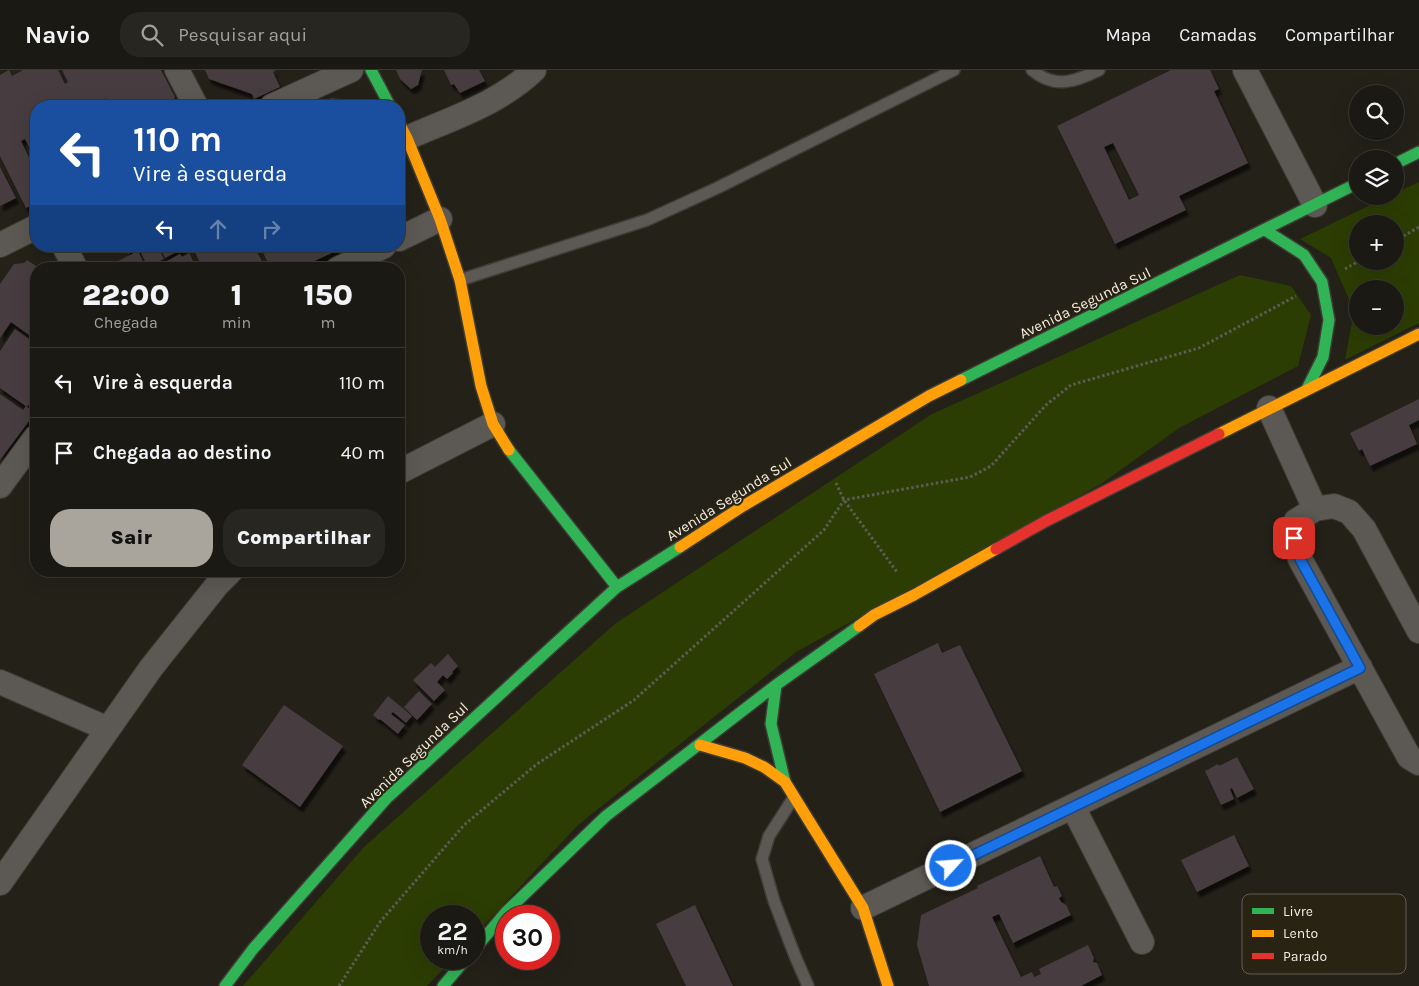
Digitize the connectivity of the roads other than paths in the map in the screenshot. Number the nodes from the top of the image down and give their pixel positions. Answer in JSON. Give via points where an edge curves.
{"nodes":[{"id":1,"x":177,"y":70,"type":"edge"},
{"id":2,"x":351,"y":70,"type":"edge"},
{"id":3,"x":371,"y":70,"type":"edge"},
{"id":4,"x":534,"y":70,"type":"edge"},
{"id":5,"x":954,"y":70,"type":"edge"},
{"id":6,"x":1032,"y":70,"type":"edge"},
{"id":7,"x":1099,"y":70,"type":"edge"},
{"id":8,"x":1245,"y":70,"type":"edge"},
{"id":9,"x":193,"y":100,"type":"edge"},
{"id":10,"x":285,"y":100,"type":"edge"},
{"id":11,"x":387,"y":100,"type":"edge"},
{"id":12,"x":405,"y":130,"type":"edge"},
{"id":13,"x":405,"y":136,"type":"edge"},
{"id":14,"x":1419,"y":152,"type":"edge"},
{"id":15,"x":1404,"y":160,"type":"edge"},
{"id":16,"x":1349,"y":188,"type":"edge"},
{"id":17,"x":1314,"y":205,"type":"junction"},
{"id":18,"x":440,"y":219,"type":"junction"},
{"id":19,"x":30,"y":230,"type":"edge"},
{"id":20,"x":1265,"y":230,"type":"junction"},
{"id":21,"x":405,"y":236,"type":"edge"},
{"id":22,"x":0,"y":245,"type":"edge"},
{"id":23,"x":372,"y":252,"type":"edge"},
{"id":24,"x":352,"y":262,"type":"edge"},
{"id":25,"x":460,"y":280,"type":"junction"},
{"id":26,"x":1419,"y":334,"type":"edge"},
{"id":27,"x":1307,"y":389,"type":"junction"},
{"id":28,"x":1270,"y":408,"type":"junction"},
{"id":29,"x":493,"y":424,"type":"junction"},
{"id":30,"x":30,"y":445,"type":"edge"},
{"id":31,"x":405,"y":469,"type":"edge"},
{"id":32,"x":0,"y":486,"type":"edge"},
{"id":33,"x":1315,"y":509,"type":"junction"},
{"id":34,"x":225,"y":577,"type":"edge"},
{"id":35,"x":617,"y":587,"type":"junction"},
{"id":36,"x":1419,"y":631,"type":"edge"},
{"id":37,"x":1360,"y":668,"type":"junction"},
{"id":38,"x":0,"y":682,"type":"edge"},
{"id":39,"x":776,"y":685,"type":"junction"},
{"id":40,"x":108,"y":728,"type":"junction"},
{"id":41,"x":700,"y":744,"type":"junction"},
{"id":42,"x":1419,"y":763,"type":"edge"},
{"id":43,"x":785,"y":782,"type":"junction"},
{"id":44,"x":794,"y":797,"type":"junction"},
{"id":45,"x":1073,"y":807,"type":"junction"},
{"id":46,"x":0,"y":883,"type":"edge"},
{"id":47,"x":863,"y":908,"type":"junction"},
{"id":48,"x":485,"y":937,"type":"edge"},
{"id":49,"x":1142,"y":942,"type":"dead end"},
{"id":50,"x":457,"y":970,"type":"edge"},
{"id":51,"x":225,"y":986,"type":"edge"},
{"id":52,"x":443,"y":986,"type":"edge"},
{"id":53,"x":808,"y":986,"type":"edge"},
{"id":54,"x":888,"y":986,"type":"edge"}],
"edges":[{"from":1,"to":9,"type":"street"},
{"from":2,"to":10,"type":"street"},
{"from":3,"to":11,"type":"main road"},
{"from":4,"to":12,"type":"street","via":[[511,90],[490,102]]},
{"from":5,"to":25,"type":"lane","via":[[647,220]]},
{"from":6,"to":7,"type":"lane","via":[[1039,76],[1068,82]]},
{"from":8,"to":17,"type":"street"},
{"from":13,"to":18,"type":"main road"},
{"from":14,"to":15,"type":"main road"},
{"from":16,"to":17,"type":"main road","name":"Avenida Segunda Sul"},
{"from":17,"to":20,"type":"main road","name":"Avenida Segunda Sul"},
{"from":18,"to":21,"type":"street"},
{"from":18,"to":25,"type":"main road"},
{"from":19,"to":22,"type":"street"},
{"from":20,"to":27,"type":"main road","via":[[1304,255],[1322,282],[1329,320],[1323,357]]},
{"from":20,"to":35,"type":"main road","name":"Avenida Segunda Sul","via":[[929,396],[743,506]]},
{"from":23,"to":24,"type":"street"},
{"from":25,"to":29,"type":"main road","via":[[481,386]]},
{"from":26,"to":27,"type":"main road"},
{"from":27,"to":28,"type":"main road"},
{"from":28,"to":33,"type":"street"},
{"from":28,"to":39,"type":"main road","via":[[1046,521],[874,615]]},
{"from":29,"to":31,"type":"street"},
{"from":29,"to":35,"type":"main road","via":[[512,454]]},
{"from":30,"to":32,"type":"street"},
{"from":33,"to":36,"type":"street","via":[[1334,506],[1349,512],[1364,529]]},
{"from":33,"to":37,"type":"street","via":[[1296,521],[1294,538],[1300,559]]},
{"from":34,"to":40,"type":"street","via":[[151,668]]},
{"from":35,"to":51,"type":"main road","name":"Avenida Segunda Sul","via":[[386,799],[253,949]]},
{"from":37,"to":42,"type":"street","via":[[1409,757]]},
{"from":37,"to":45,"type":"street"},
{"from":38,"to":40,"type":"street"},
{"from":39,"to":41,"type":"main road"},
{"from":39,"to":43,"type":"main road","via":[[771,724]]},
{"from":40,"to":46,"type":"street"},
{"from":41,"to":43,"type":"main road","via":[[753,761]]},
{"from":41,"to":48,"type":"main road","via":[[606,816],[506,912]]},
{"from":43,"to":44,"type":"main road"},
{"from":44,"to":47,"type":"main road"},
{"from":44,"to":53,"type":"lane","via":[[768,836],[762,859],[774,901]]},
{"from":45,"to":47,"type":"street"},
{"from":45,"to":49,"type":"street"},
{"from":47,"to":54,"type":"main road"},
{"from":50,"to":52,"type":"main road"}]}
